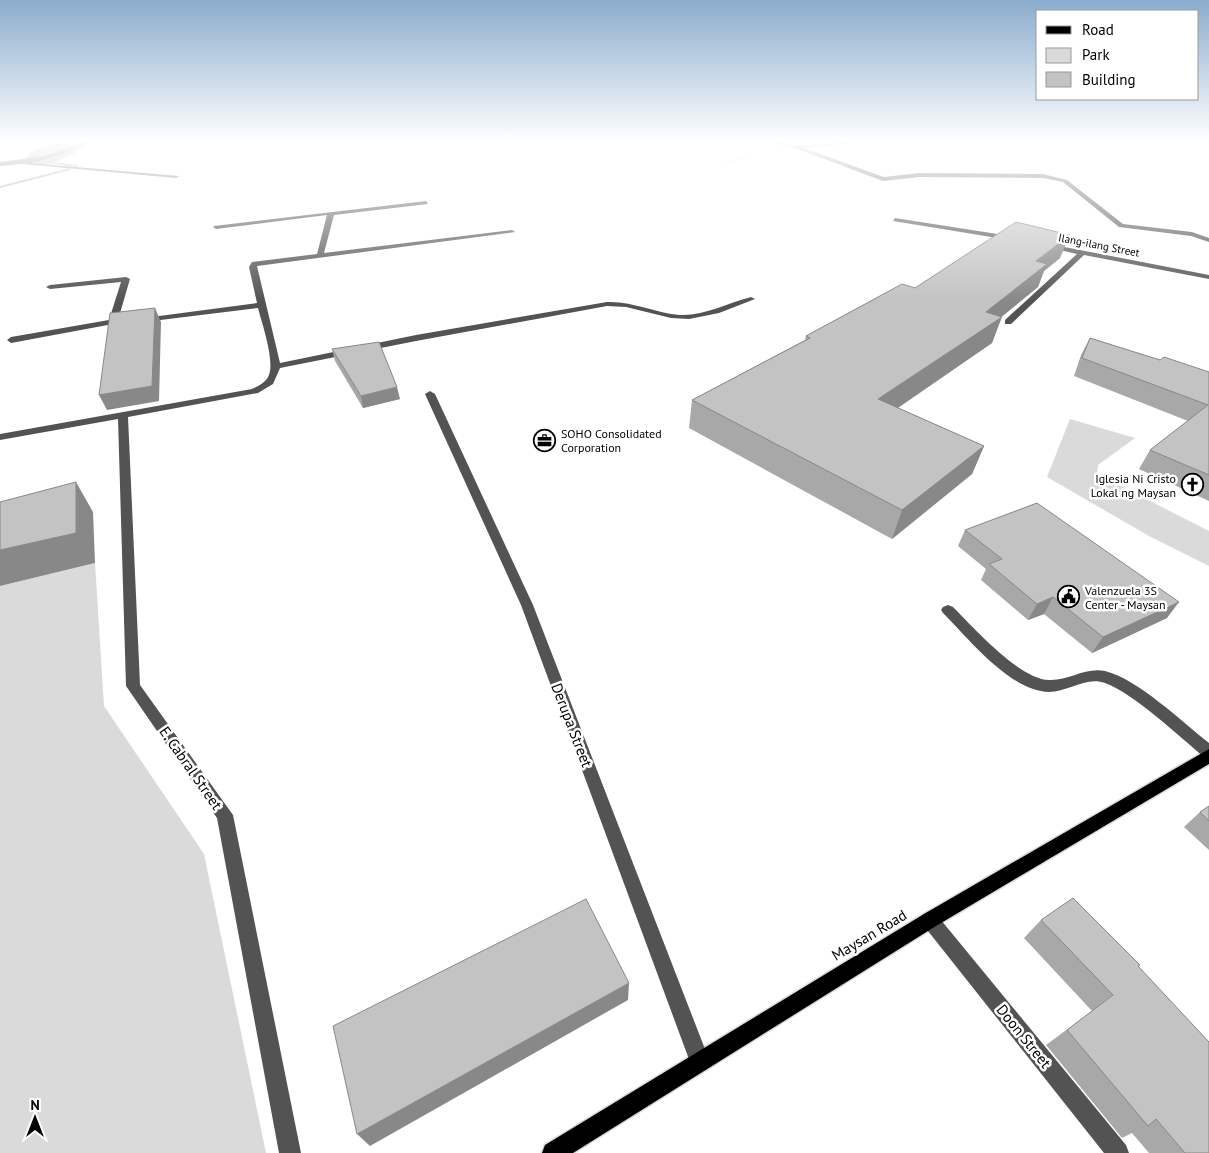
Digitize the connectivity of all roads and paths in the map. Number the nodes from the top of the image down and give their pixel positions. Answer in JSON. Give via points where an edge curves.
{"nodes":[{"id":1,"x":1081,"y":194,"type":"edge"},
{"id":2,"x":426,"y":203,"type":"dead end"},
{"id":3,"x":331,"y":213,"type":"junction"},
{"id":4,"x":895,"y":220,"type":"dead end"},
{"id":5,"x":216,"y":227,"type":"dead end"},
{"id":6,"x":512,"y":232,"type":"dead end"},
{"id":7,"x":1017,"y":239,"type":"edge"},
{"id":8,"x":1209,"y":240,"type":"edge"},
{"id":9,"x":1045,"y":245,"type":"edge"},
{"id":10,"x":1083,"y":252,"type":"junction"},
{"id":11,"x":320,"y":255,"type":"junction"},
{"id":12,"x":1209,"y":277,"type":"edge"},
{"id":13,"x":50,"y":287,"type":"dead end"},
{"id":14,"x":751,"y":299,"type":"dead end"},
{"id":15,"x":260,"y":305,"type":"junction"},
{"id":16,"x":135,"y":321,"type":"edge"},
{"id":17,"x":113,"y":322,"type":"junction"},
{"id":18,"x":1008,"y":322,"type":"edge"},
{"id":19,"x":126,"y":323,"type":"edge"},
{"id":20,"x":11,"y":340,"type":"dead end"},
{"id":21,"x":276,"y":366,"type":"junction"},
{"id":22,"x":430,"y":394,"type":"dead end"},
{"id":23,"x":123,"y":415,"type":"junction"},
{"id":24,"x":0,"y":437,"type":"edge"},
{"id":25,"x":948,"y":610,"type":"dead end"},
{"id":26,"x":1209,"y":754,"type":"edge"},
{"id":27,"x":930,"y":920,"type":"junction"},
{"id":28,"x":700,"y":1062,"type":"junction"},
{"id":29,"x":290,"y":1153,"type":"edge"},
{"id":30,"x":553,"y":1153,"type":"edge"},
{"id":31,"x":1118,"y":1153,"type":"edge"}],
"edges":[{"from":1,"to":8,"type":"street","name":"Ilang-ilang Street","via":[[1121,226],[1192,234]]},
{"from":2,"to":3,"type":"street"},
{"from":3,"to":5,"type":"street"},
{"from":3,"to":11,"type":"street"},
{"from":4,"to":7,"type":"street"},
{"from":6,"to":11,"type":"street"},
{"from":9,"to":10,"type":"street","name":"Ilang-ilang Street"},
{"from":10,"to":12,"type":"street","name":"Ilang-ilang Street"},
{"from":10,"to":18,"type":"street"},
{"from":11,"to":15,"type":"street","via":[[255,264]]},
{"from":13,"to":17,"type":"street","via":[[126,279]]},
{"from":14,"to":21,"type":"street","via":[[694,317],[670,315],[628,304],[607,304]]},
{"from":15,"to":16,"type":"street"},
{"from":15,"to":21,"type":"street"},
{"from":17,"to":19,"type":"street"},
{"from":17,"to":20,"type":"street"},
{"from":21,"to":23,"type":"street","via":[[274,379],[255,391]]},
{"from":22,"to":28,"type":"street","name":"Derupa Street","via":[[527,605]]},
{"from":23,"to":24,"type":"street"},
{"from":23,"to":29,"type":"street","name":"E. Cabral Street","via":[[133,686],[225,815]]},
{"from":25,"to":26,"type":"street","via":[[1028,681],[1048,686],[1088,676],[1106,677]]},
{"from":26,"to":27,"type":"main road","name":"Maysan Road"},
{"from":27,"to":28,"type":"main road","name":"Maysan Road"},
{"from":27,"to":31,"type":"street","name":"Doon Street"},
{"from":28,"to":30,"type":"main road","name":"Maysan Road"}]}
